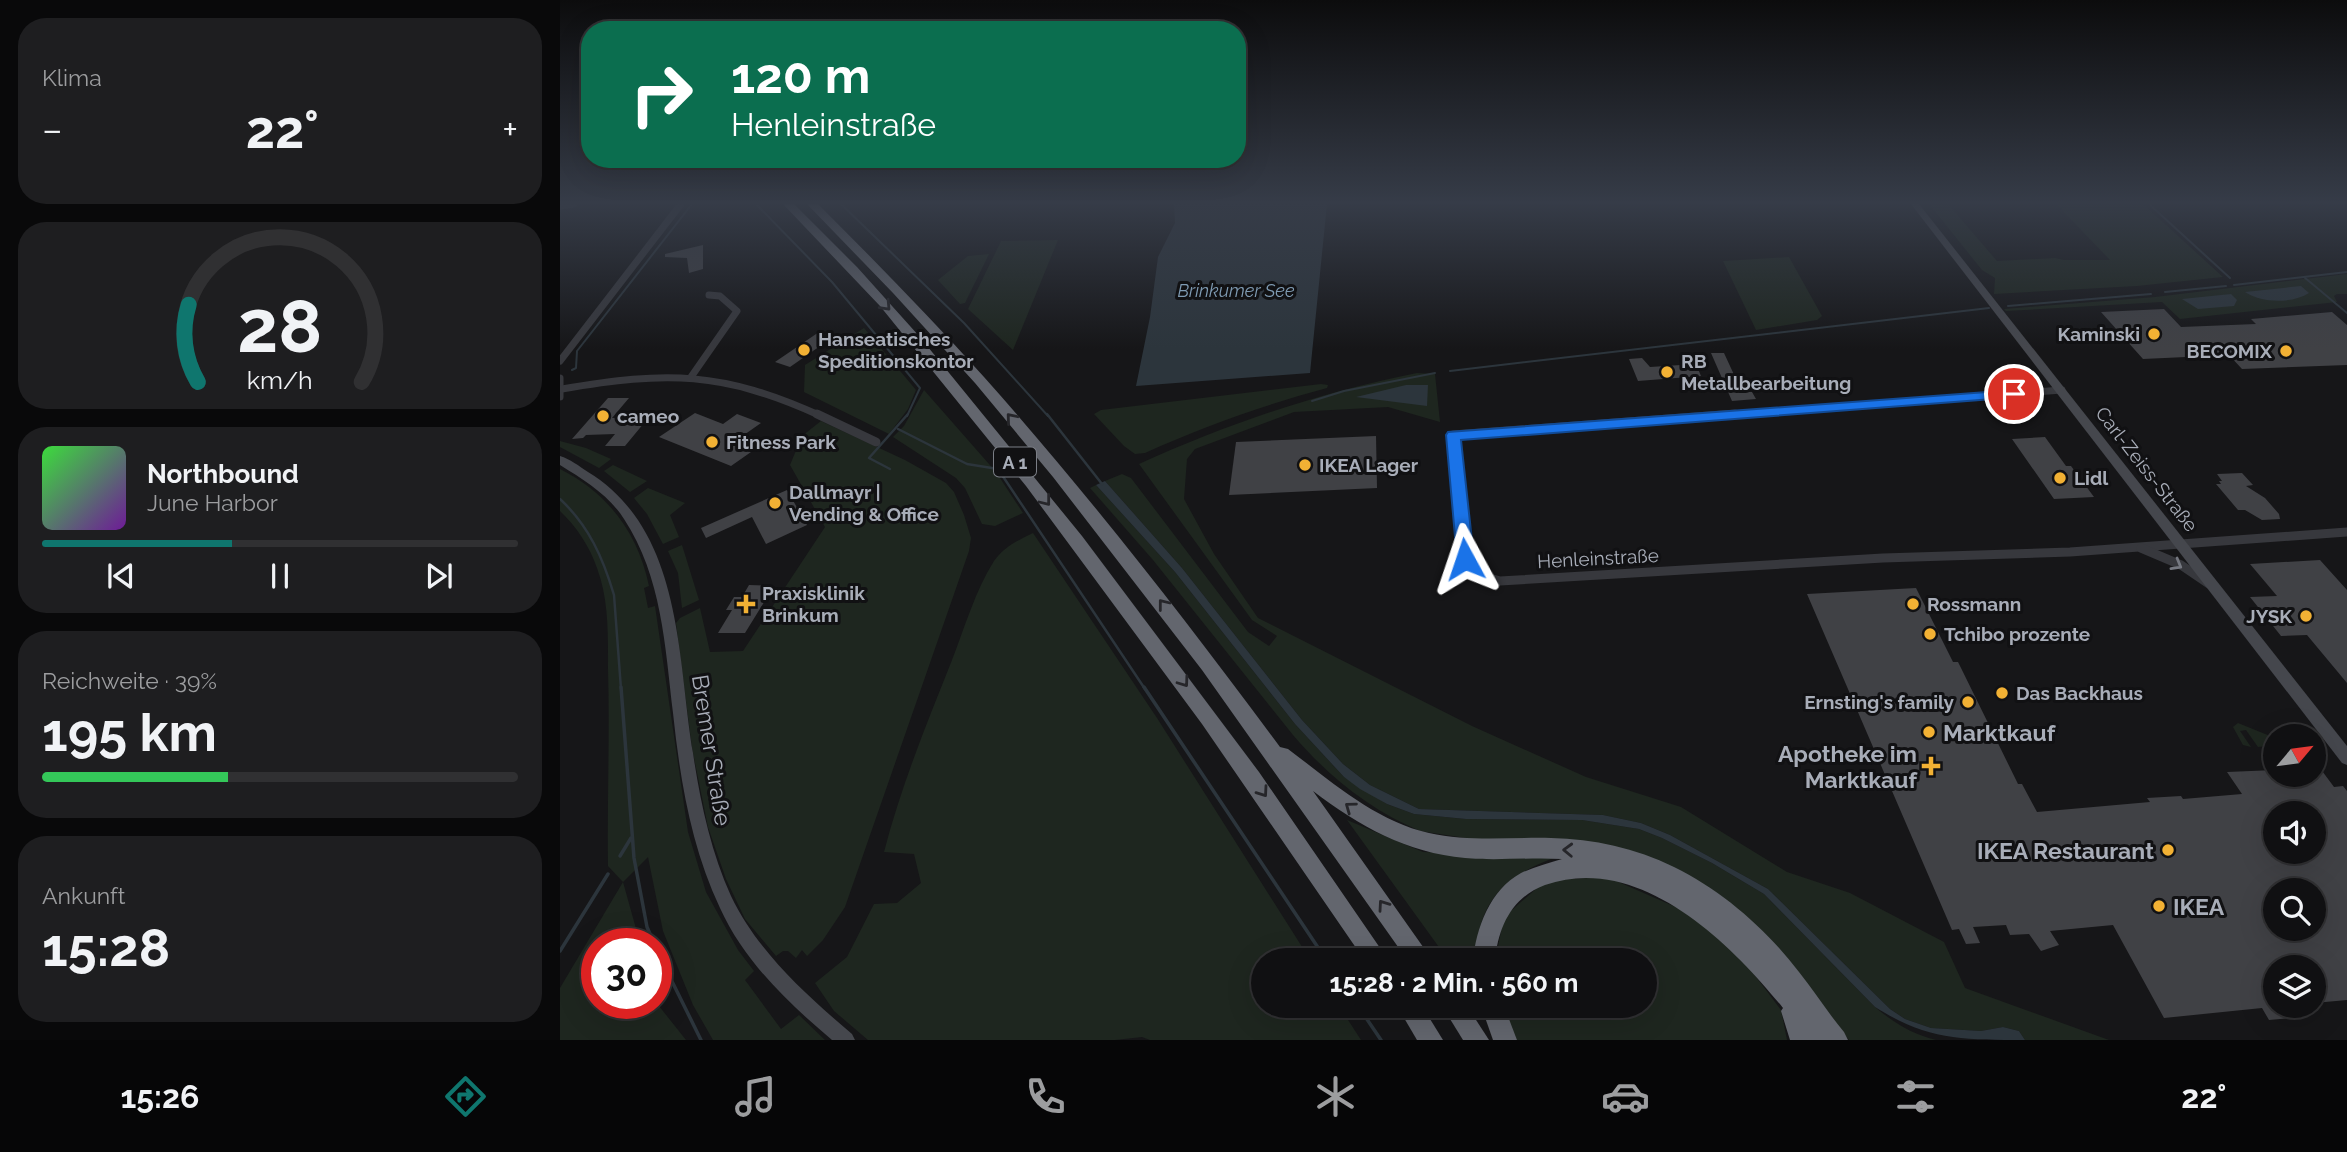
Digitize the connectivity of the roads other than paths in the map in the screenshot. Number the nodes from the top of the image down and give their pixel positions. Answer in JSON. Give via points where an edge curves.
{"nodes":[{"id":1,"x":642,"y":253,"type":"edge"},
{"id":2,"x":835,"y":253,"type":"edge"},
{"id":3,"x":861,"y":253,"type":"edge"},
{"id":4,"x":1953,"y":253,"type":"edge"},
{"id":5,"x":709,"y":295,"type":"dead end"},
{"id":6,"x":560,"y":361,"type":"edge"},
{"id":7,"x":691,"y":377,"type":"junction"},
{"id":8,"x":560,"y":378,"type":"edge"},
{"id":9,"x":2062,"y":390,"type":"junction"},
{"id":10,"x":561,"y":393,"type":"edge"},
{"id":11,"x":876,"y":442,"type":"dead end"},
{"id":12,"x":560,"y":460,"type":"edge"},
{"id":13,"x":2347,"y":532,"type":"edge"},
{"id":14,"x":2180,"y":544,"type":"junction"},
{"id":15,"x":2140,"y":547,"type":"junction"},
{"id":16,"x":2213,"y":586,"type":"junction"},
{"id":17,"x":1266,"y":743,"type":"junction"},
{"id":18,"x":2347,"y":758,"type":"edge"},
{"id":19,"x":1369,"y":948,"type":"edge"},
{"id":20,"x":1413,"y":948,"type":"edge"},
{"id":21,"x":1486,"y":948,"type":"edge"},
{"id":22,"x":1777,"y":985,"type":"junction"},
{"id":23,"x":1416,"y":1018,"type":"edge"},
{"id":24,"x":1461,"y":1018,"type":"edge"},
{"id":25,"x":1497,"y":1018,"type":"edge"},
{"id":26,"x":1830,"y":1039,"type":"edge"},
{"id":27,"x":846,"y":1040,"type":"edge"},
{"id":28,"x":1431,"y":1040,"type":"edge"},
{"id":29,"x":1477,"y":1040,"type":"edge"},
{"id":30,"x":1505,"y":1040,"type":"edge"},
{"id":31,"x":1802,"y":1040,"type":"edge"}],
"edges":[{"from":1,"to":6,"type":"street"},
{"from":2,"to":19,"type":"highway","number":"A 1","one_way":true,"via":[[947,376],[1092,559],[1264,793]]},
{"from":17,"to":3,"type":"highway","number":"A 1","one_way":true,"via":[[1117,545],[968,367]]},
{"from":4,"to":9,"type":"main road","name":"Carl-Zeiss-Straße"},
{"from":5,"to":7,"type":"street","via":[[720,296],[737,311]]},
{"from":7,"to":10,"type":"street","via":[[652,377]]},
{"from":7,"to":11,"type":"street","via":[[773,395]]},
{"from":8,"to":10,"type":"street"},
{"from":9,"to":14,"type":"main road","name":"Carl-Zeiss-Straße"},
{"from":9,"to":15,"type":"street","name":"Henleinstraße","via":[[1453,435],[1465,559],[1479,575],[1500,581]]},
{"from":12,"to":27,"type":"main road","name":"Bremer Straße","via":[[621,503],[652,555],[668,619],[695,805],[726,904],[770,968]]},
{"from":13,"to":14,"type":"street","name":"Henleinstraße"},
{"from":14,"to":15,"type":"street","name":"Henleinstraße"},
{"from":14,"to":16,"type":"main road","name":"Carl-Zeiss-Straße"},
{"from":15,"to":16,"type":"street","name":"Henleinstraße","one_way":true},
{"from":16,"to":18,"type":"main road","name":"Carl-Zeiss-Straße"},
{"from":20,"to":17,"type":"highway","number":"A 1","one_way":true},
{"from":26,"to":17,"type":"highway","one_way":true,"via":[[1784,969],[1712,901],[1673,878],[1589,850],[1493,850],[1429,843],[1392,832],[1356,812]]},
{"from":21,"to":22,"type":"highway","via":[[1497,913],[1520,886],[1560,867],[1585,866],[1621,872],[1679,896],[1734,938]]},
{"from":22,"to":26,"type":"highway","via":[[1806,1020]]},
{"from":22,"to":31,"type":"highway","via":[[1794,1012]]},
{"from":23,"to":28,"type":"highway"},
{"from":24,"to":29,"type":"highway"},
{"from":25,"to":30,"type":"highway"}]}
